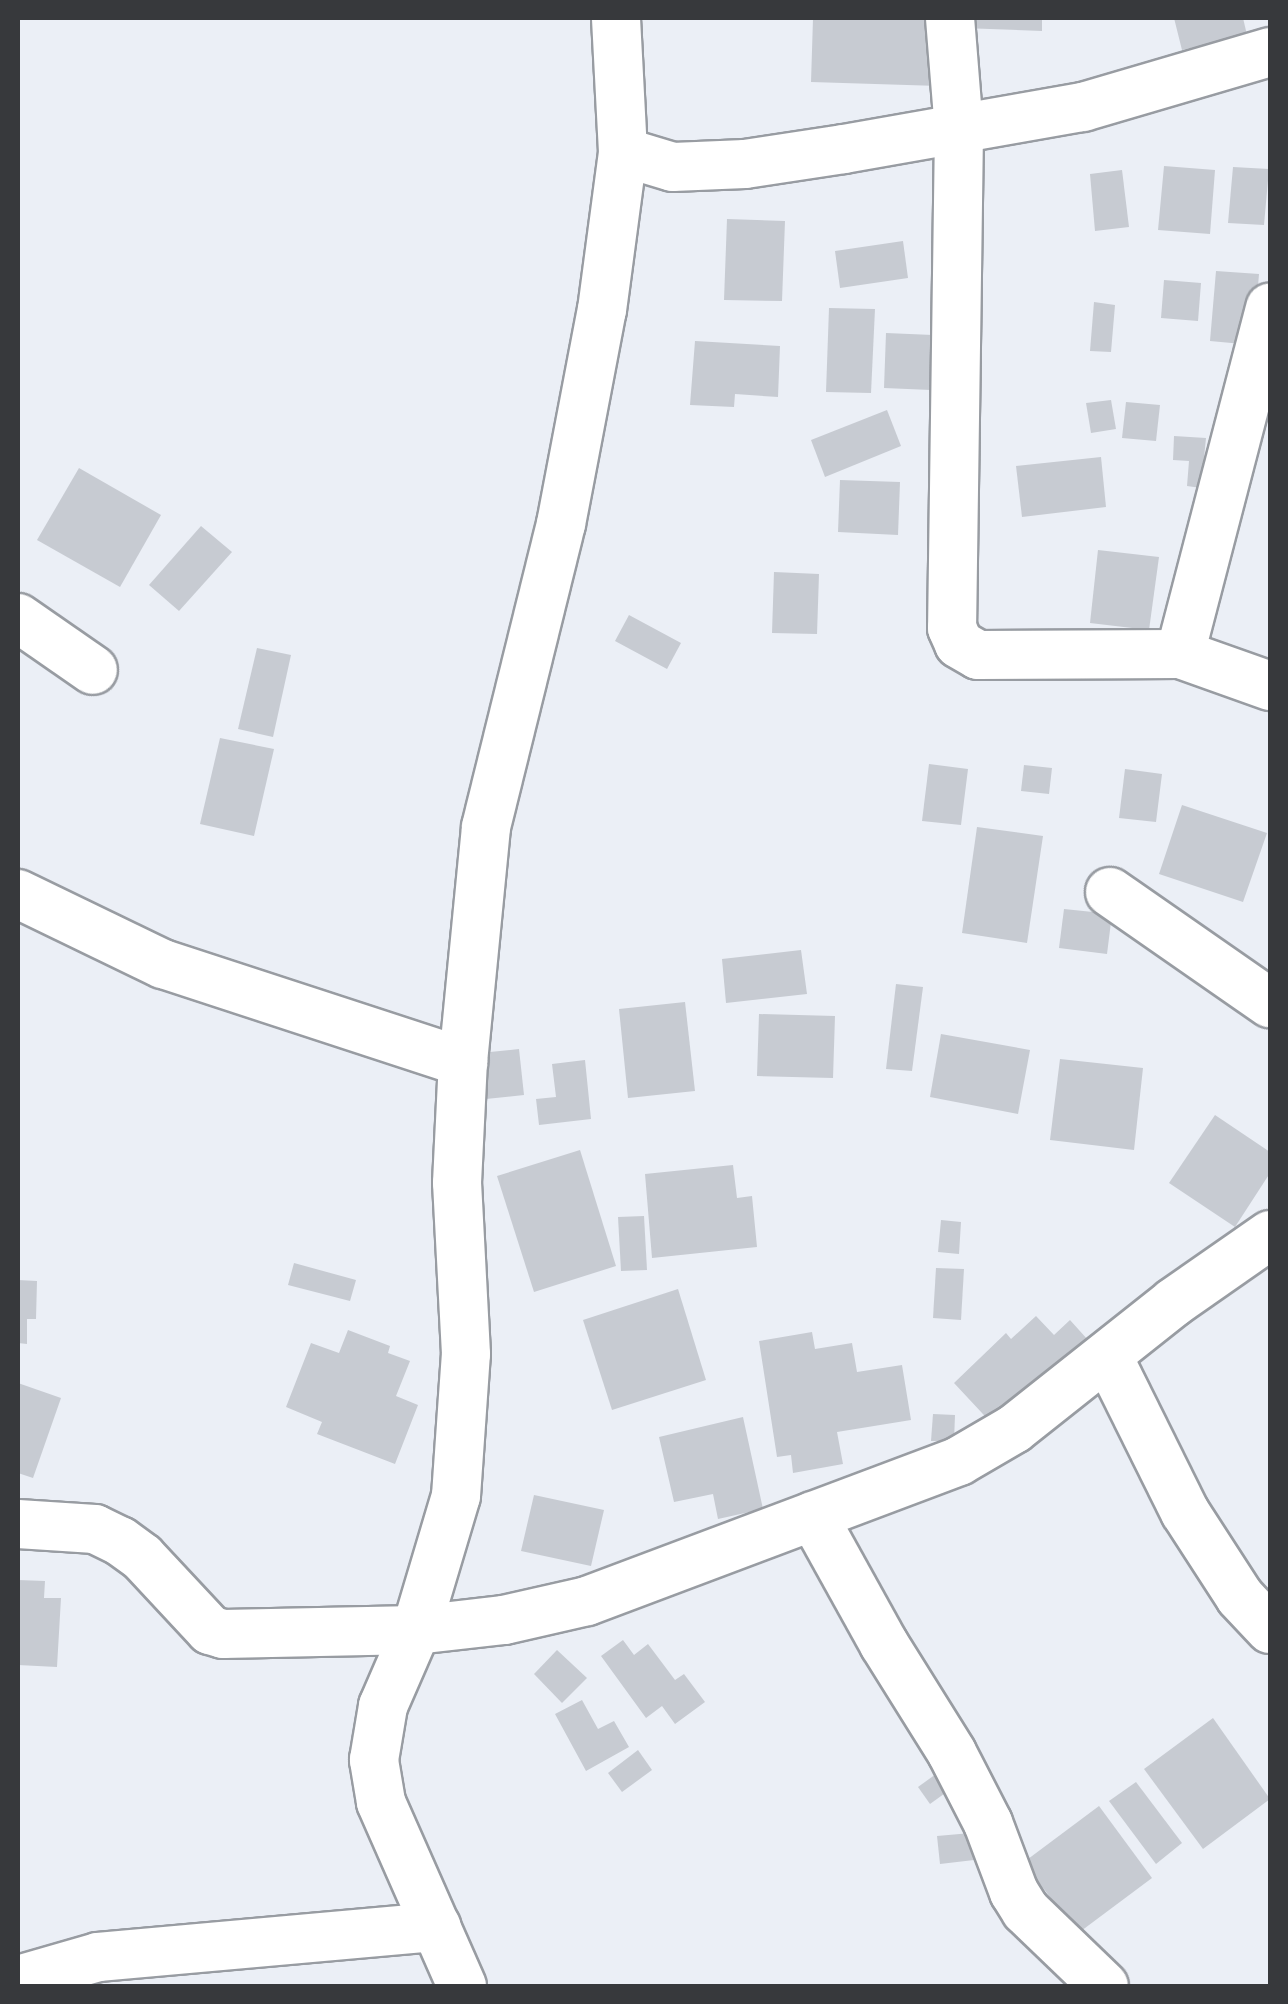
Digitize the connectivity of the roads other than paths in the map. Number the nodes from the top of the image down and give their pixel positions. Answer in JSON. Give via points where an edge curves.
{"nodes":[{"id":1,"x":616,"y":18,"type":"edge"},
{"id":2,"x":950,"y":18,"type":"edge"},
{"id":3,"x":1270,"y":52,"type":"edge"},
{"id":4,"x":959,"y":131,"type":"junction"},
{"id":5,"x":622,"y":152,"type":"junction"},
{"id":6,"x":1270,"y":308,"type":"edge"},
{"id":7,"x":18,"y":618,"type":"edge"},
{"id":8,"x":1180,"y":654,"type":"junction"},
{"id":9,"x":93,"y":670,"type":"dead end"},
{"id":10,"x":1270,"y":686,"type":"edge"},
{"id":11,"x":1110,"y":892,"type":"dead end"},
{"id":12,"x":18,"y":894,"type":"edge"},
{"id":13,"x":1270,"y":1003,"type":"edge"},
{"id":14,"x":462,"y":1062,"type":"junction"},
{"id":15,"x":1270,"y":1235,"type":"edge"},
{"id":16,"x":1108,"y":1356,"type":"junction"},
{"id":17,"x":814,"y":1516,"type":"junction"},
{"id":18,"x":18,"y":1524,"type":"edge"},
{"id":19,"x":1270,"y":1629,"type":"edge"},
{"id":20,"x":416,"y":1630,"type":"junction"},
{"id":21,"x":437,"y":1927,"type":"junction"},
{"id":22,"x":18,"y":1980,"type":"edge"},
{"id":23,"x":462,"y":1986,"type":"edge"},
{"id":24,"x":1104,"y":1986,"type":"edge"}],
"edges":[{"from":1,"to":5,"type":"street"},
{"from":2,"to":4,"type":"street"},
{"from":3,"to":4,"type":"street","via":[[1082,107]]},
{"from":4,"to":5,"type":"street","via":[[745,164],[673,166]]},
{"from":4,"to":8,"type":"street","via":[[952,628],[960,644],[978,655]]},
{"from":5,"to":14,"type":"street","via":[[602,310],[561,524],[486,828]]},
{"from":6,"to":8,"type":"street"},
{"from":7,"to":9,"type":"street"},
{"from":8,"to":10,"type":"street"},
{"from":11,"to":13,"type":"street"},
{"from":12,"to":14,"type":"street","via":[[163,964]]},
{"from":14,"to":20,"type":"street","via":[[457,1183],[466,1354],[456,1496]]},
{"from":15,"to":16,"type":"street"},
{"from":16,"to":17,"type":"street","via":[[1014,1430],[959,1461]]},
{"from":16,"to":19,"type":"street","via":[[1185,1512],[1240,1598]]},
{"from":17,"to":20,"type":"street","via":[[587,1602]]},
{"from":17,"to":24,"type":"street","via":[[952,1753],[1014,1892]]},
{"from":18,"to":20,"type":"street","via":[[95,1530],[120,1541],[210,1630],[224,1634]]},
{"from":20,"to":21,"type":"street","via":[[383,1706],[374,1760],[381,1802]]},
{"from":21,"to":22,"type":"street","via":[[98,1957]]},
{"from":21,"to":23,"type":"street"}]}
